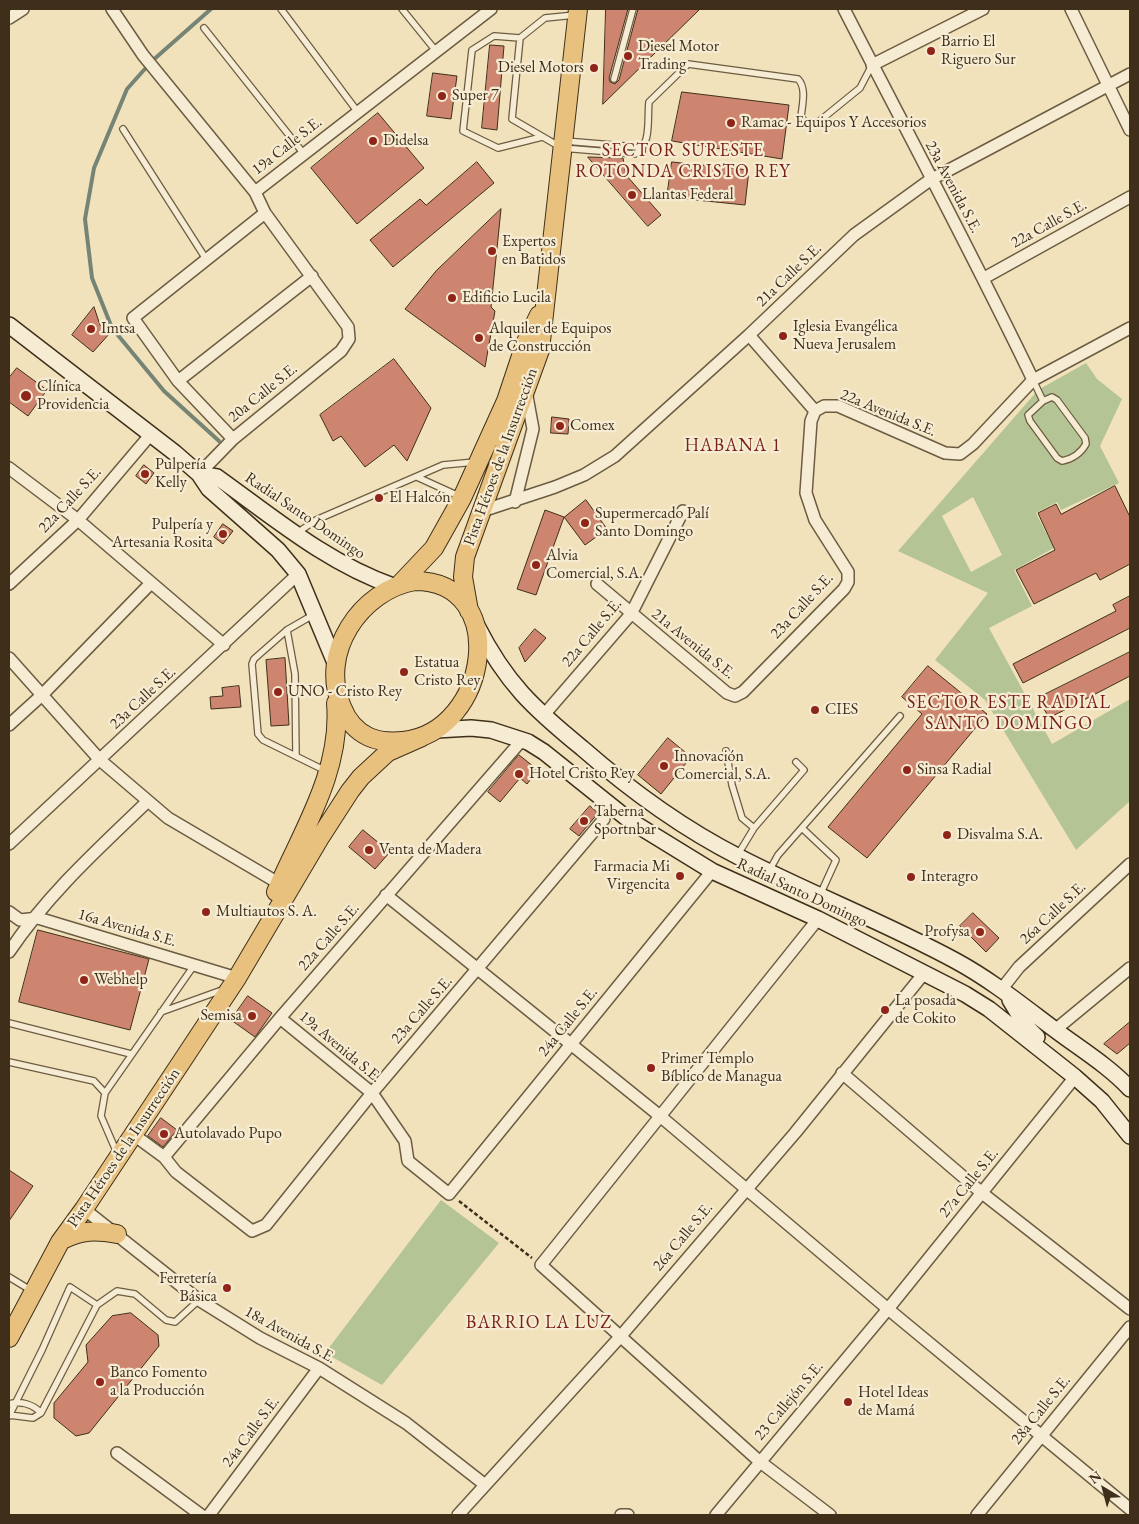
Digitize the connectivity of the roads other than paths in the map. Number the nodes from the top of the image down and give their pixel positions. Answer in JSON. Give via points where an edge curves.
{"nodes":[{"id":1,"x":24,"y":9,"type":"edge"},
{"id":2,"x":112,"y":9,"type":"edge"},
{"id":3,"x":281,"y":9,"type":"edge"},
{"id":4,"x":402,"y":9,"type":"edge"},
{"id":5,"x":491,"y":9,"type":"edge"},
{"id":6,"x":633,"y":9,"type":"edge"},
{"id":7,"x":844,"y":9,"type":"edge"},
{"id":8,"x":983,"y":9,"type":"edge"},
{"id":9,"x":1071,"y":9,"type":"edge"},
{"id":10,"x":578,"y":12,"type":"edge"},
{"id":11,"x":9,"y":18,"type":"edge"},
{"id":12,"x":204,"y":28,"type":"dead end"},
{"id":13,"x":520,"y":38,"type":"junction"},
{"id":14,"x":436,"y":51,"type":"junction"},
{"id":15,"x":872,"y":65,"type":"junction"},
{"id":16,"x":1130,"y":74,"type":"edge"},
{"id":17,"x":614,"y":78,"type":"dead end"},
{"id":18,"x":1108,"y":86,"type":"junction"},
{"id":19,"x":357,"y":111,"type":"junction"},
{"id":20,"x":123,"y":129,"type":"dead end"},
{"id":21,"x":1130,"y":130,"type":"edge"},
{"id":22,"x":542,"y":137,"type":"junction"},
{"id":23,"x":560,"y":144,"type":"junction"},
{"id":24,"x":304,"y":154,"type":"junction"},
{"id":25,"x":930,"y":180,"type":"junction"},
{"id":26,"x":255,"y":192,"type":"junction"},
{"id":27,"x":1130,"y":197,"type":"edge"},
{"id":28,"x":265,"y":212,"type":"junction"},
{"id":29,"x":206,"y":259,"type":"junction"},
{"id":30,"x":312,"y":276,"type":"junction"},
{"id":31,"x":984,"y":278,"type":"junction"},
{"id":32,"x":545,"y":303,"type":"junction"},
{"id":33,"x":9,"y":325,"type":"edge"},
{"id":34,"x":1130,"y":328,"type":"edge"},
{"id":35,"x":749,"y":335,"type":"junction"},
{"id":36,"x":349,"y":339,"type":"joint"},
{"id":37,"x":1033,"y":380,"type":"junction"},
{"id":38,"x":178,"y":381,"type":"junction"},
{"id":39,"x":526,"y":389,"type":"junction"},
{"id":40,"x":1043,"y":401,"type":"junction"},
{"id":41,"x":815,"y":411,"type":"junction"},
{"id":42,"x":151,"y":434,"type":"junction"},
{"id":43,"x":233,"y":439,"type":"junction"},
{"id":44,"x":479,"y":461,"type":"junction"},
{"id":45,"x":9,"y":468,"type":"edge"},
{"id":46,"x":199,"y":474,"type":"junction"},
{"id":47,"x":417,"y":477,"type":"junction"},
{"id":48,"x":462,"y":498,"type":"junction"},
{"id":49,"x":515,"y":502,"type":"junction"},
{"id":50,"x":482,"y":511,"type":"junction"},
{"id":51,"x":683,"y":511,"type":"dead end"},
{"id":52,"x":78,"y":520,"type":"junction"},
{"id":53,"x":295,"y":533,"type":"junction"},
{"id":54,"x":298,"y":574,"type":"junction"},
{"id":55,"x":151,"y":582,"type":"junction"},
{"id":56,"x":9,"y":584,"type":"edge"},
{"id":57,"x":597,"y":584,"type":"dead end"},
{"id":58,"x":396,"y":585,"type":"junction"},
{"id":59,"x":315,"y":614,"type":"junction"},
{"id":60,"x":631,"y":614,"type":"junction"},
{"id":61,"x":472,"y":617,"type":"junction"},
{"id":62,"x":286,"y":630,"type":"junction"},
{"id":63,"x":224,"y":645,"type":"junction"},
{"id":64,"x":9,"y":658,"type":"edge"},
{"id":65,"x":336,"y":665,"type":"junction"},
{"id":66,"x":335,"y":684,"type":"junction"},
{"id":67,"x":42,"y":695,"type":"junction"},
{"id":68,"x":735,"y":696,"type":"joint"},
{"id":69,"x":543,"y":716,"type":"junction"},
{"id":70,"x":900,"y":716,"type":"dead end"},
{"id":71,"x":9,"y":725,"type":"edge"},
{"id":72,"x":429,"y":733,"type":"junction"},
{"id":73,"x":522,"y":740,"type":"junction"},
{"id":74,"x":726,"y":751,"type":"dead end"},
{"id":75,"x":296,"y":755,"type":"junction"},
{"id":76,"x":100,"y":760,"type":"junction"},
{"id":77,"x":796,"y":762,"type":"dead end"},
{"id":78,"x":328,"y":772,"type":"junction"},
{"id":79,"x":148,"y":801,"type":"junction"},
{"id":80,"x":604,"y":818,"type":"dead end"},
{"id":81,"x":754,"y":828,"type":"junction"},
{"id":82,"x":803,"y":829,"type":"junction"},
{"id":83,"x":9,"y":844,"type":"edge"},
{"id":84,"x":737,"y":856,"type":"junction"},
{"id":85,"x":1130,"y":864,"type":"edge"},
{"id":86,"x":712,"y":871,"type":"junction"},
{"id":87,"x":769,"y":872,"type":"junction"},
{"id":88,"x":280,"y":884,"type":"junction"},
{"id":89,"x":386,"y":895,"type":"junction"},
{"id":90,"x":820,"y":895,"type":"junction"},
{"id":91,"x":9,"y":912,"type":"edge"},
{"id":92,"x":818,"y":919,"type":"junction"},
{"id":93,"x":30,"y":920,"type":"junction"},
{"id":94,"x":9,"y":952,"type":"edge"},
{"id":95,"x":246,"y":961,"type":"junction"},
{"id":96,"x":195,"y":964,"type":"junction"},
{"id":97,"x":1130,"y":968,"type":"edge"},
{"id":98,"x":477,"y":971,"type":"junction"},
{"id":99,"x":925,"y":972,"type":"junction"},
{"id":100,"x":234,"y":982,"type":"junction"},
{"id":101,"x":1004,"y":992,"type":"junction"},
{"id":102,"x":161,"y":1012,"type":"junction"},
{"id":103,"x":280,"y":1018,"type":"junction"},
{"id":104,"x":9,"y":1023,"type":"edge"},
{"id":105,"x":1054,"y":1030,"type":"junction"},
{"id":106,"x":571,"y":1045,"type":"junction"},
{"id":107,"x":131,"y":1054,"type":"junction"},
{"id":108,"x":9,"y":1062,"type":"edge"},
{"id":109,"x":842,"y":1073,"type":"junction"},
{"id":110,"x":1075,"y":1077,"type":"junction"},
{"id":111,"x":1128,"y":1083,"type":"edge"},
{"id":112,"x":105,"y":1093,"type":"junction"},
{"id":113,"x":372,"y":1094,"type":"junction"},
{"id":114,"x":660,"y":1116,"type":"junction"},
{"id":115,"x":1130,"y":1120,"type":"edge"},
{"id":116,"x":134,"y":1134,"type":"junction"},
{"id":117,"x":1130,"y":1136,"type":"edge"},
{"id":118,"x":119,"y":1157,"type":"junction"},
{"id":119,"x":164,"y":1157,"type":"junction"},
{"id":120,"x":746,"y":1187,"type":"junction"},
{"id":121,"x":982,"y":1193,"type":"junction"},
{"id":122,"x":449,"y":1194,"type":"joint"},
{"id":123,"x":84,"y":1209,"type":"junction"},
{"id":124,"x":117,"y":1234,"type":"junction"},
{"id":125,"x":60,"y":1242,"type":"junction"},
{"id":126,"x":9,"y":1277,"type":"edge"},
{"id":127,"x":32,"y":1291,"type":"junction"},
{"id":128,"x":199,"y":1300,"type":"junction"},
{"id":129,"x":97,"y":1304,"type":"junction"},
{"id":130,"x":888,"y":1309,"type":"junction"},
{"id":131,"x":1130,"y":1309,"type":"edge"},
{"id":132,"x":1130,"y":1327,"type":"edge"},
{"id":133,"x":620,"y":1337,"type":"junction"},
{"id":134,"x":9,"y":1338,"type":"edge"},
{"id":135,"x":319,"y":1368,"type":"junction"},
{"id":136,"x":16,"y":1402,"type":"junction"},
{"id":137,"x":9,"y":1404,"type":"edge"},
{"id":138,"x":41,"y":1413,"type":"junction"},
{"id":139,"x":9,"y":1415,"type":"edge"},
{"id":140,"x":1041,"y":1435,"type":"junction"},
{"id":141,"x":117,"y":1453,"type":"dead end"},
{"id":142,"x":759,"y":1461,"type":"junction"},
{"id":143,"x":484,"y":1484,"type":"junction"},
{"id":144,"x":1130,"y":1509,"type":"edge"},
{"id":145,"x":201,"y":1515,"type":"edge"},
{"id":146,"x":209,"y":1515,"type":"edge"},
{"id":147,"x":458,"y":1515,"type":"edge"},
{"id":148,"x":621,"y":1515,"type":"edge"},
{"id":149,"x":628,"y":1515,"type":"edge"},
{"id":150,"x":716,"y":1515,"type":"edge"},
{"id":151,"x":830,"y":1515,"type":"edge"},
{"id":152,"x":977,"y":1515,"type":"edge"}],
"edges":[{"from":1,"to":11,"type":"street"},
{"from":2,"to":26,"type":"street","via":[[156,72]]},
{"from":3,"to":19,"type":"lane"},
{"from":4,"to":14,"type":"lane"},
{"from":5,"to":14,"type":"street","name":"19a Calle S.E."},
{"from":6,"to":17,"type":"lane"},
{"from":7,"to":15,"type":"street","name":"23a Avenida S.E."},
{"from":8,"to":15,"type":"street"},
{"from":9,"to":18,"type":"street"},
{"from":10,"to":13,"type":"lane","via":[[544,18]]},
{"from":10,"to":23,"type":"main road","name":"Pista Héroes de la Insurrección"},
{"from":12,"to":24,"type":"lane"},
{"from":13,"to":22,"type":"lane","via":[[512,119]]},
{"from":13,"to":22,"type":"lane","via":[[494,36],[472,50],[464,131],[498,148]]},
{"from":14,"to":19,"type":"street","name":"19a Calle S.E."},
{"from":15,"to":23,"type":"lane","via":[[860,88],[817,123],[806,124],[801,117],[803,89],[798,79],[688,64],[648,102],[646,144],[642,151],[635,154]]},
{"from":15,"to":25,"type":"street","name":"23a Avenida S.E."},
{"from":16,"to":18,"type":"street","name":"21a Calle S.E."},
{"from":18,"to":21,"type":"street"},
{"from":18,"to":25,"type":"street","name":"21a Calle S.E."},
{"from":19,"to":24,"type":"street","name":"19a Calle S.E."},
{"from":20,"to":29,"type":"lane"},
{"from":22,"to":23,"type":"lane"},
{"from":23,"to":32,"type":"main road","name":"Pista Héroes de la Insurrección"},
{"from":24,"to":26,"type":"street","name":"19a Calle S.E."},
{"from":25,"to":31,"type":"street","name":"23a Avenida S.E."},
{"from":25,"to":35,"type":"street","name":"21a Calle S.E.","via":[[854,235]]},
{"from":26,"to":28,"type":"street","name":"19a Calle S.E."},
{"from":27,"to":31,"type":"street","name":"22a Calle S.E."},
{"from":28,"to":29,"type":"street"},
{"from":28,"to":30,"type":"street","name":"19a Calle S.E."},
{"from":29,"to":38,"type":"street","via":[[133,318]]},
{"from":30,"to":36,"type":"street","name":"19a Calle S.E.","via":[[348,327]]},
{"from":30,"to":38,"type":"street"},
{"from":31,"to":37,"type":"street","name":"23a Avenida S.E."},
{"from":32,"to":39,"type":"main road","name":"Pista Héroes de la Insurrección","via":[[540,350]]},
{"from":32,"to":44,"type":"main road","name":"Pista Héroes de la Insurrección","via":[[525,344],[506,401]]},
{"from":33,"to":42,"type":"main road","name":"Radial Santo Domingo"},
{"from":34,"to":37,"type":"street"},
{"from":35,"to":41,"type":"street","name":"22a Avenida S.E."},
{"from":35,"to":49,"type":"street","name":"21a Calle S.E.","via":[[615,456],[584,475]]},
{"from":36,"to":43,"type":"street","name":"20a Calle S.E.","via":[[341,350]]},
{"from":37,"to":40,"type":"lane"},
{"from":37,"to":41,"type":"street","name":"22a Avenida S.E.","via":[[960,454],[945,454],[838,406],[824,406]]},
{"from":38,"to":43,"type":"street"},
{"from":39,"to":49,"type":"street","via":[[533,429]]},
{"from":39,"to":50,"type":"main road","name":"Pista Héroes de la Insurrección"},
{"from":40,"to":40,"type":"lane","via":[[1052,397],[1057,400],[1085,438],[1083,449],[1069,460],[1057,458],[1030,421],[1028,415]]},
{"from":41,"to":68,"type":"street","name":"23a Calle S.E.","via":[[811,421],[806,493],[815,520],[848,572],[848,582],[743,692]]},
{"from":42,"to":46,"type":"main road","name":"Radial Santo Domingo"},
{"from":42,"to":52,"type":"street","name":"22a Calle S.E."},
{"from":43,"to":46,"type":"street","name":"20a Calle S.E."},
{"from":44,"to":47,"type":"lane","via":[[443,465]]},
{"from":44,"to":48,"type":"main road","name":"Pista Héroes de la Insurrección"},
{"from":45,"to":52,"type":"street"},
{"from":46,"to":53,"type":"main road","name":"Radial Santo Domingo","via":[[217,477]]},
{"from":46,"to":54,"type":"main road","name":"Radial Santo Domingo","via":[[209,488],[278,550]]},
{"from":47,"to":48,"type":"lane"},
{"from":47,"to":53,"type":"lane","via":[[316,520]]},
{"from":48,"to":58,"type":"main road","name":"Pista Héroes de la Insurrección","via":[[434,548]]},
{"from":49,"to":50,"type":"street","name":"21a Calle S.E."},
{"from":50,"to":61,"type":"main road","name":"Pista Héroes de la Insurrección","via":[[463,568]]},
{"from":51,"to":60,"type":"street","name":"22a Calle S.E."},
{"from":52,"to":55,"type":"street"},
{"from":52,"to":56,"type":"street","name":"22a Calle S.E."},
{"from":53,"to":58,"type":"main road","name":"Radial Santo Domingo","via":[[356,573]]},
{"from":54,"to":59,"type":"main road","name":"Radial Santo Domingo"},
{"from":54,"to":63,"type":"street","name":"23a Calle S.E."},
{"from":55,"to":63,"type":"street"},
{"from":55,"to":67,"type":"street"},
{"from":57,"to":60,"type":"street","name":"21a Avenida S.E."},
{"from":58,"to":61,"type":"main road","via":[[415,581],[437,584],[454,593]]},
{"from":58,"to":65,"type":"main road","via":[[373,599],[354,620],[344,637]]},
{"from":59,"to":62,"type":"lane"},
{"from":59,"to":65,"type":"main road","name":"Radial Santo Domingo"},
{"from":60,"to":68,"type":"street","name":"21a Avenida S.E.","via":[[727,693]]},
{"from":60,"to":69,"type":"street","name":"22a Calle S.E."},
{"from":61,"to":69,"type":"main road","name":"Radial Santo Domingo","via":[[502,671]]},
{"from":61,"to":72,"type":"main road","via":[[479,650],[473,682],[457,710]]},
{"from":62,"to":75,"type":"lane","via":[[295,674]]},
{"from":62,"to":75,"type":"lane","via":[[260,652],[252,664],[256,729],[263,740]]},
{"from":63,"to":76,"type":"street","name":"23a Calle S.E."},
{"from":64,"to":67,"type":"street"},
{"from":65,"to":66,"type":"main road"},
{"from":66,"to":72,"type":"main road","via":[[346,716],[363,734],[386,741]]},
{"from":66,"to":78,"type":"main road","name":"Pista Héroes de la Insurrección","via":[[338,726]]},
{"from":67,"to":71,"type":"street"},
{"from":67,"to":76,"type":"street"},
{"from":69,"to":84,"type":"main road","name":"Radial Santo Domingo","via":[[648,802]]},
{"from":70,"to":82,"type":"lane"},
{"from":72,"to":73,"type":"main road","name":"Radial Santo Domingo","via":[[471,728],[491,730]]},
{"from":72,"to":95,"type":"main road","name":"Pista Héroes de la Insurrección","via":[[388,752],[361,777],[321,836]]},
{"from":73,"to":86,"type":"main road","name":"Radial Santo Domingo","via":[[544,752],[629,820]]},
{"from":73,"to":89,"type":"street","name":"22a Calle S.E."},
{"from":74,"to":81,"type":"lane","via":[[742,818]]},
{"from":75,"to":78,"type":"lane"},
{"from":76,"to":79,"type":"street"},
{"from":76,"to":83,"type":"street","name":"23a Calle S.E."},
{"from":77,"to":81,"type":"lane","via":[[804,770]]},
{"from":78,"to":88,"type":"main road","name":"Pista Héroes de la Insurrección"},
{"from":79,"to":88,"type":"street","via":[[168,818]]},
{"from":79,"to":93,"type":"street","via":[[58,888]]},
{"from":80,"to":98,"type":"street","name":"23a Calle S.E."},
{"from":81,"to":84,"type":"lane"},
{"from":82,"to":87,"type":"lane","via":[[778,856]]},
{"from":82,"to":90,"type":"lane","via":[[836,860]]},
{"from":84,"to":87,"type":"main road","name":"Radial Santo Domingo"},
{"from":85,"to":101,"type":"street","name":"26a Calle S.E.","via":[[1019,967]]},
{"from":86,"to":92,"type":"main road","name":"Radial Santo Domingo"},
{"from":86,"to":106,"type":"street","name":"24a Calle S.E."},
{"from":87,"to":90,"type":"main road","name":"Radial Santo Domingo"},
{"from":88,"to":95,"type":"main road","name":"Pista Héroes de la Insurrección"},
{"from":89,"to":98,"type":"street"},
{"from":89,"to":103,"type":"street","name":"22a Calle S.E."},
{"from":90,"to":101,"type":"main road","name":"Radial Santo Domingo","via":[[958,962]]},
{"from":91,"to":93,"type":"street","name":"16a Avenida S.E.","via":[[20,920]]},
{"from":92,"to":99,"type":"main road","name":"Radial Santo Domingo"},
{"from":92,"to":114,"type":"street"},
{"from":93,"to":94,"type":"street"},
{"from":93,"to":96,"type":"street","name":"16a Avenida S.E.","via":[[38,918]]},
{"from":95,"to":100,"type":"main road","name":"Pista Héroes de la Insurrección"},
{"from":96,"to":100,"type":"street","name":"16a Avenida S.E."},
{"from":96,"to":102,"type":"lane"},
{"from":97,"to":105,"type":"street"},
{"from":98,"to":106,"type":"street"},
{"from":98,"to":113,"type":"street","name":"23a Calle S.E."},
{"from":99,"to":109,"type":"street","name":"26a Calle S.E."},
{"from":99,"to":110,"type":"main road","name":"Radial Santo Domingo","via":[[989,1009]]},
{"from":100,"to":102,"type":"lane"},
{"from":100,"to":116,"type":"main road","name":"Pista Héroes de la Insurrección"},
{"from":101,"to":105,"type":"main road","name":"Radial Santo Domingo"},
{"from":101,"to":110,"type":"main road","via":[[1031,1033],[1056,1054]]},
{"from":102,"to":107,"type":"lane"},
{"from":103,"to":113,"type":"street","name":"19a Avenida S.E."},
{"from":103,"to":119,"type":"street","name":"22a Calle S.E."},
{"from":104,"to":107,"type":"lane"},
{"from":105,"to":111,"type":"main road","name":"Radial Santo Domingo"},
{"from":106,"to":114,"type":"street"},
{"from":106,"to":122,"type":"street","name":"24a Calle S.E."},
{"from":107,"to":112,"type":"lane"},
{"from":108,"to":112,"type":"lane","via":[[94,1081]]},
{"from":109,"to":120,"type":"street","name":"26a Calle S.E."},
{"from":109,"to":121,"type":"street"},
{"from":110,"to":115,"type":"main road","via":[[1115,1104]]},
{"from":110,"to":117,"type":"main road","name":"Radial Santo Domingo","via":[[1102,1101]]},
{"from":110,"to":121,"type":"street","name":"27a Calle S.E."},
{"from":112,"to":118,"type":"lane","via":[[102,1116]]},
{"from":113,"to":119,"type":"street","name":"23a Calle S.E.","via":[[266,1225],[252,1231],[176,1172]]},
{"from":113,"to":122,"type":"street","name":"19a Avenida S.E.","via":[[405,1141],[408,1161]]},
{"from":114,"to":120,"type":"street"},
{"from":114,"to":133,"type":"street","via":[[541,1265]]},
{"from":116,"to":118,"type":"main road","name":"Pista Héroes de la Insurrección"},
{"from":116,"to":119,"type":"street"},
{"from":118,"to":123,"type":"main road","name":"Pista Héroes de la Insurrección"},
{"from":120,"to":130,"type":"street"},
{"from":120,"to":133,"type":"street","name":"26a Calle S.E."},
{"from":121,"to":130,"type":"street","name":"27a Calle S.E."},
{"from":121,"to":131,"type":"street"},
{"from":123,"to":124,"type":"street","name":"18a Avenida S.E."},
{"from":123,"to":125,"type":"main road","name":"Pista Héroes de la Insurrección"},
{"from":124,"to":125,"type":"main road","via":[[84,1231]]},
{"from":124,"to":128,"type":"street","name":"18a Avenida S.E."},
{"from":125,"to":127,"type":"main road","name":"Pista Héroes de la Insurrección"},
{"from":126,"to":127,"type":"lane"},
{"from":127,"to":134,"type":"main road","name":"Pista Héroes de la Insurrección"},
{"from":128,"to":129,"type":"lane","via":[[175,1322],[166,1320],[135,1294],[117,1291]]},
{"from":128,"to":135,"type":"street","name":"18a Avenida S.E.","via":[[260,1338]]},
{"from":129,"to":136,"type":"lane","via":[[70,1287]]},
{"from":129,"to":138,"type":"lane"},
{"from":130,"to":140,"type":"street"},
{"from":130,"to":142,"type":"street","name":"23 Callejón S.E."},
{"from":132,"to":140,"type":"street","name":"28a Calle S.E."},
{"from":133,"to":142,"type":"street"},
{"from":133,"to":143,"type":"street","name":"26a Calle S.E."},
{"from":135,"to":143,"type":"street","name":"18a Avenida S.E.","via":[[406,1423]]},
{"from":135,"to":146,"type":"street","name":"24a Calle S.E."},
{"from":136,"to":137,"type":"lane"},
{"from":136,"to":138,"type":"lane","via":[[35,1406]]},
{"from":136,"to":139,"type":"lane"},
{"from":138,"to":139,"type":"lane","via":[[33,1418]]},
{"from":140,"to":144,"type":"street"},
{"from":140,"to":152,"type":"street","name":"28a Calle S.E."},
{"from":141,"to":145,"type":"street"},
{"from":142,"to":150,"type":"street","name":"23 Callejón S.E."},
{"from":142,"to":151,"type":"street"},
{"from":143,"to":147,"type":"street","name":"26a Calle S.E."},
{"from":148,"to":149,"type":"street"}]}
